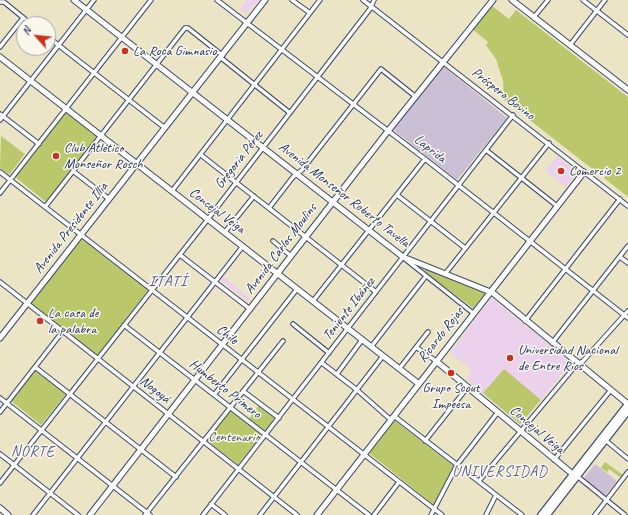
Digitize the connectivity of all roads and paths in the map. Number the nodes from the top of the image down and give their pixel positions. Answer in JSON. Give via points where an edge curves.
{"nodes":[{"id":1,"x":74,"y":0,"type":"edge"},
{"id":2,"x":94,"y":0,"type":"edge"},
{"id":3,"x":144,"y":0,"type":"edge"},
{"id":4,"x":217,"y":0,"type":"edge"},
{"id":5,"x":265,"y":0,"type":"edge"},
{"id":6,"x":292,"y":0,"type":"edge"},
{"id":7,"x":320,"y":0,"type":"edge"},
{"id":8,"x":363,"y":0,"type":"edge"},
{"id":9,"x":374,"y":0,"type":"edge"},
{"id":10,"x":493,"y":0,"type":"edge"},
{"id":11,"x":512,"y":0,"type":"edge"},
{"id":12,"x":548,"y":0,"type":"edge"},
{"id":13,"x":583,"y":0,"type":"edge"},
{"id":14,"x":605,"y":0,"type":"edge"},
{"id":15,"x":2,"y":2,"type":"edge"},
{"id":16,"x":150,"y":2,"type":"edge"},
{"id":17,"x":371,"y":6,"type":"junction"},
{"id":18,"x":86,"y":10,"type":"junction"},
{"id":19,"x":596,"y":11,"type":"junction"},
{"id":20,"x":310,"y":13,"type":"junction"},
{"id":21,"x":20,"y":16,"type":"edge"},
{"id":22,"x":534,"y":17,"type":"junction"},
{"id":23,"x":247,"y":23,"type":"junction"},
{"id":24,"x":16,"y":27,"type":"edge"},
{"id":25,"x":628,"y":35,"type":"edge"},
{"id":26,"x":122,"y":38,"type":"junction"},
{"id":27,"x":56,"y":43,"type":"edge"},
{"id":28,"x":59,"y":45,"type":"junction"},
{"id":29,"x":570,"y":45,"type":"junction"},
{"id":30,"x":0,"y":47,"type":"edge"},
{"id":31,"x":282,"y":50,"type":"junction"},
{"id":32,"x":221,"y":56,"type":"junction"},
{"id":33,"x":0,"y":57,"type":"edge"},
{"id":34,"x":443,"y":62,"type":"junction"},
{"id":35,"x":157,"y":65,"type":"junction"},
{"id":36,"x":95,"y":73,"type":"junction"},
{"id":37,"x":318,"y":77,"type":"junction"},
{"id":38,"x":31,"y":81,"type":"junction"},
{"id":39,"x":255,"y":86,"type":"junction"},
{"id":40,"x":628,"y":90,"type":"edge"},
{"id":41,"x":192,"y":93,"type":"junction"},
{"id":42,"x":416,"y":97,"type":"junction"},
{"id":43,"x":130,"y":100,"type":"junction"},
{"id":44,"x":353,"y":104,"type":"junction"},
{"id":45,"x":66,"y":109,"type":"junction"},
{"id":46,"x":290,"y":113,"type":"junction"},
{"id":47,"x":2,"y":115,"type":"edge"},
{"id":48,"x":513,"y":116,"type":"junction"},
{"id":49,"x":0,"y":120,"type":"edge"},
{"id":50,"x":228,"y":121,"type":"junction"},
{"id":51,"x":165,"y":128,"type":"junction"},
{"id":52,"x":388,"y":131,"type":"junction"},
{"id":53,"x":101,"y":136,"type":"junction"},
{"id":54,"x":549,"y":143,"type":"junction"},
{"id":55,"x":39,"y":144,"type":"junction"},
{"id":56,"x":263,"y":148,"type":"junction"},
{"id":57,"x":486,"y":150,"type":"junction"},
{"id":58,"x":201,"y":155,"type":"junction"},
{"id":59,"x":425,"y":159,"type":"junction"},
{"id":60,"x":136,"y":163,"type":"junction"},
{"id":61,"x":74,"y":171,"type":"junction"},
{"id":62,"x":0,"y":172,"type":"edge"},
{"id":63,"x":584,"y":172,"type":"junction"},
{"id":64,"x":297,"y":174,"type":"junction"},
{"id":65,"x":522,"y":178,"type":"junction"},
{"id":66,"x":10,"y":180,"type":"junction"},
{"id":67,"x":236,"y":182,"type":"junction"},
{"id":68,"x":459,"y":186,"type":"junction"},
{"id":69,"x":172,"y":192,"type":"junction"},
{"id":70,"x":0,"y":193,"type":"edge"},
{"id":71,"x":397,"y":195,"type":"junction"},
{"id":72,"x":254,"y":196,"type":"junction"},
{"id":73,"x":109,"y":199,"type":"junction"},
{"id":74,"x":620,"y":199,"type":"junction"},
{"id":75,"x":332,"y":202,"type":"junction"},
{"id":76,"x":557,"y":206,"type":"junction"},
{"id":77,"x":628,"y":206,"type":"edge"},
{"id":78,"x":45,"y":207,"type":"junction"},
{"id":79,"x":269,"y":208,"type":"junction"},
{"id":80,"x":494,"y":213,"type":"junction"},
{"id":81,"x":208,"y":219,"type":"junction"},
{"id":82,"x":431,"y":222,"type":"junction"},
{"id":83,"x":370,"y":231,"type":"junction"},
{"id":84,"x":225,"y":232,"type":"junction"},
{"id":85,"x":81,"y":235,"type":"junction"},
{"id":86,"x":306,"y":236,"type":"junction"},
{"id":87,"x":273,"y":241,"type":"dead end"},
{"id":88,"x":530,"y":241,"type":"junction"},
{"id":89,"x":243,"y":246,"type":"junction"},
{"id":90,"x":628,"y":246,"type":"edge"},
{"id":91,"x":465,"y":248,"type":"junction"},
{"id":92,"x":180,"y":255,"type":"junction"},
{"id":93,"x":291,"y":256,"type":"junction"},
{"id":94,"x":403,"y":257,"type":"junction"},
{"id":95,"x":620,"y":257,"type":"junction"},
{"id":96,"x":628,"y":263,"type":"edge"},
{"id":97,"x":342,"y":265,"type":"junction"},
{"id":98,"x":566,"y":269,"type":"junction"},
{"id":99,"x":278,"y":273,"type":"junction"},
{"id":100,"x":445,"y":274,"type":"junction"},
{"id":101,"x":426,"y":276,"type":"junction"},
{"id":102,"x":0,"y":282,"type":"edge"},
{"id":103,"x":214,"y":282,"type":"junction"},
{"id":104,"x":298,"y":288,"type":"junction"},
{"id":105,"x":594,"y":290,"type":"junction"},
{"id":106,"x":151,"y":291,"type":"junction"},
{"id":107,"x":376,"y":292,"type":"junction"},
{"id":108,"x":490,"y":292,"type":"junction"},
{"id":109,"x":313,"y":301,"type":"junction"},
{"id":110,"x":26,"y":303,"type":"junction"},
{"id":111,"x":250,"y":309,"type":"junction"},
{"id":112,"x":628,"y":311,"type":"edge"},
{"id":113,"x":473,"y":313,"type":"junction"},
{"id":114,"x":626,"y":317,"type":"edge"},
{"id":115,"x":186,"y":318,"type":"junction"},
{"id":116,"x":525,"y":321,"type":"junction"},
{"id":117,"x":293,"y":324,"type":"dead end"},
{"id":118,"x":124,"y":325,"type":"junction"},
{"id":119,"x":348,"y":329,"type":"junction"},
{"id":120,"x":63,"y":331,"type":"junction"},
{"id":121,"x":428,"y":332,"type":"dead end"},
{"id":122,"x":0,"y":338,"type":"edge"},
{"id":123,"x":362,"y":340,"type":"junction"},
{"id":124,"x":282,"y":341,"type":"dead end"},
{"id":125,"x":552,"y":343,"type":"junction"},
{"id":126,"x":222,"y":345,"type":"junction"},
{"id":127,"x":371,"y":347,"type":"junction"},
{"id":128,"x":416,"y":347,"type":"junction"},
{"id":129,"x":159,"y":352,"type":"junction"},
{"id":130,"x":329,"y":353,"type":"junction"},
{"id":131,"x":383,"y":356,"type":"junction"},
{"id":132,"x":98,"y":359,"type":"junction"},
{"id":133,"x":241,"y":360,"type":"junction"},
{"id":134,"x":436,"y":361,"type":"junction"},
{"id":135,"x":322,"y":363,"type":"junction"},
{"id":136,"x":578,"y":364,"type":"junction"},
{"id":137,"x":35,"y":367,"type":"junction"},
{"id":138,"x":399,"y":369,"type":"junction"},
{"id":139,"x":258,"y":372,"type":"junction"},
{"id":140,"x":337,"y":374,"type":"junction"},
{"id":141,"x":196,"y":380,"type":"junction"},
{"id":142,"x":418,"y":384,"type":"junction"},
{"id":143,"x":132,"y":386,"type":"junction"},
{"id":144,"x":467,"y":388,"type":"junction"},
{"id":145,"x":357,"y":390,"type":"junction"},
{"id":146,"x":243,"y":391,"type":"junction"},
{"id":147,"x":610,"y":391,"type":"junction"},
{"id":148,"x":70,"y":394,"type":"junction"},
{"id":149,"x":214,"y":395,"type":"junction"},
{"id":150,"x":0,"y":398,"type":"edge"},
{"id":151,"x":292,"y":400,"type":"junction"},
{"id":152,"x":6,"y":403,"type":"junction"},
{"id":153,"x":628,"y":404,"type":"edge"},
{"id":154,"x":230,"y":407,"type":"junction"},
{"id":155,"x":628,"y":411,"type":"edge"},
{"id":156,"x":0,"y":412,"type":"edge"},
{"id":157,"x":498,"y":412,"type":"junction"},
{"id":158,"x":169,"y":414,"type":"junction"},
{"id":159,"x":279,"y":418,"type":"junction"},
{"id":160,"x":393,"y":418,"type":"junction"},
{"id":161,"x":105,"y":422,"type":"junction"},
{"id":162,"x":328,"y":428,"type":"junction"},
{"id":163,"x":41,"y":432,"type":"junction"},
{"id":164,"x":521,"y":432,"type":"junction"},
{"id":165,"x":266,"y":435,"type":"junction"},
{"id":166,"x":604,"y":438,"type":"junction"},
{"id":167,"x":425,"y":441,"type":"junction"},
{"id":168,"x":203,"y":442,"type":"junction"},
{"id":169,"x":141,"y":450,"type":"junction"},
{"id":170,"x":0,"y":454,"type":"edge"},
{"id":171,"x":364,"y":455,"type":"junction"},
{"id":172,"x":76,"y":459,"type":"junction"},
{"id":173,"x":628,"y":459,"type":"edge"},
{"id":174,"x":554,"y":460,"type":"junction"},
{"id":175,"x":301,"y":462,"type":"junction"},
{"id":176,"x":14,"y":465,"type":"junction"},
{"id":177,"x":457,"y":465,"type":"junction"},
{"id":178,"x":239,"y":469,"type":"junction"},
{"id":179,"x":628,"y":472,"type":"edge"},
{"id":180,"x":575,"y":476,"type":"junction"},
{"id":181,"x":176,"y":477,"type":"junction"},
{"id":182,"x":399,"y":482,"type":"junction"},
{"id":183,"x":479,"y":482,"type":"junction"},
{"id":184,"x":0,"y":483,"type":"edge"},
{"id":185,"x":112,"y":487,"type":"junction"},
{"id":186,"x":337,"y":490,"type":"junction"},
{"id":187,"x":50,"y":493,"type":"junction"},
{"id":188,"x":496,"y":495,"type":"junction"},
{"id":189,"x":274,"y":497,"type":"junction"},
{"id":190,"x":606,"y":500,"type":"junction"},
{"id":191,"x":211,"y":504,"type":"junction"},
{"id":192,"x":0,"y":508,"type":"edge"},
{"id":193,"x":435,"y":509,"type":"junction"},
{"id":194,"x":147,"y":514,"type":"edge"},
{"id":195,"x":8,"y":515,"type":"edge"},
{"id":196,"x":33,"y":515,"type":"edge"},
{"id":197,"x":78,"y":515,"type":"edge"},
{"id":198,"x":90,"y":515,"type":"edge"},
{"id":199,"x":203,"y":515,"type":"edge"},
{"id":200,"x":225,"y":515,"type":"edge"},
{"id":201,"x":260,"y":515,"type":"edge"},
{"id":202,"x":297,"y":515,"type":"edge"},
{"id":203,"x":317,"y":515,"type":"edge"},
{"id":204,"x":369,"y":515,"type":"edge"},
{"id":205,"x":374,"y":515,"type":"edge"},
{"id":206,"x":431,"y":515,"type":"edge"},
{"id":207,"x":442,"y":515,"type":"edge"},
{"id":208,"x":486,"y":515,"type":"edge"},
{"id":209,"x":522,"y":515,"type":"edge"},
{"id":210,"x":541,"y":515,"type":"edge"},
{"id":211,"x":547,"y":515,"type":"edge"},
{"id":212,"x":595,"y":515,"type":"edge"},
{"id":213,"x":625,"y":515,"type":"edge"}],
"edges":[{"from":1,"to":18,"type":"street","name":"Avenida Monseñor Roberto Tavella"},
{"from":2,"to":18,"type":"street"},
{"from":3,"to":16,"type":"street"},
{"from":4,"to":23,"type":"street","name":"Laprida"},
{"from":5,"to":23,"type":"street","name":"Avenida Presidente Illia"},
{"from":6,"to":20,"type":"street"},
{"from":7,"to":20,"type":"street"},
{"from":8,"to":17,"type":"street","name":"Próspero Bovino"},
{"from":9,"to":17,"type":"street","name":"Gregoria Pérez"},
{"from":10,"to":34,"type":"street","name":"Avenida Carlos Moulins"},
{"from":11,"to":22,"type":"street"},
{"from":12,"to":22,"type":"street"},
{"from":13,"to":19,"type":"street"},
{"from":14,"to":19,"type":"street"},
{"from":15,"to":21,"type":"street"},
{"from":16,"to":26,"type":"street"},
{"from":17,"to":34,"type":"street","name":"Próspero Bovino"},
{"from":17,"to":37,"type":"street","name":"Gregoria Pérez"},
{"from":18,"to":26,"type":"street","name":"Avenida Monseñor Roberto Tavella"},
{"from":18,"to":28,"type":"street"},
{"from":19,"to":25,"type":"street"},
{"from":19,"to":29,"type":"street"},
{"from":20,"to":31,"type":"street"},
{"from":22,"to":29,"type":"street"},
{"from":23,"to":31,"type":"street","name":"Laprida"},
{"from":23,"to":32,"type":"street","name":"Avenida Presidente Illia"},
{"from":24,"to":30,"type":"street"},
{"from":26,"to":35,"type":"street","name":"Avenida Monseñor Roberto Tavella"},
{"from":26,"to":36,"type":"street"},
{"from":27,"to":28,"type":"street"},
{"from":28,"to":36,"type":"street"},
{"from":28,"to":38,"type":"street"},
{"from":29,"to":40,"type":"street"},
{"from":31,"to":37,"type":"street","name":"Laprida"},
{"from":31,"to":39,"type":"street"},
{"from":32,"to":35,"type":"street","via":[[185,28]]},
{"from":32,"to":39,"type":"street"},
{"from":32,"to":41,"type":"street","name":"Avenida Presidente Illia"},
{"from":33,"to":38,"type":"street","name":"Concejal Veiga"},
{"from":34,"to":42,"type":"street","name":"Avenida Carlos Moulins"},
{"from":34,"to":48,"type":"street","name":"Próspero Bovino"},
{"from":35,"to":41,"type":"street","name":"Avenida Monseñor Roberto Tavella"},
{"from":35,"to":43,"type":"street"},
{"from":36,"to":43,"type":"street"},
{"from":36,"to":45,"type":"street"},
{"from":37,"to":44,"type":"street","name":"Laprida"},
{"from":37,"to":46,"type":"street","name":"Gregoria Pérez"},
{"from":38,"to":45,"type":"street","name":"Concejal Veiga"},
{"from":38,"to":47,"type":"street"},
{"from":39,"to":46,"type":"street"},
{"from":39,"to":50,"type":"street"},
{"from":41,"to":50,"type":"street","name":"Avenida Monseñor Roberto Tavella"},
{"from":41,"to":51,"type":"street","name":"Avenida Presidente Illia"},
{"from":42,"to":44,"type":"street","via":[[381,69]]},
{"from":42,"to":52,"type":"street","name":"Avenida Carlos Moulins"},
{"from":43,"to":51,"type":"street"},
{"from":43,"to":53,"type":"street"},
{"from":44,"to":52,"type":"street","name":"Laprida"},
{"from":44,"to":64,"type":"street"},
{"from":45,"to":53,"type":"street","name":"Concejal Veiga"},
{"from":45,"to":55,"type":"street"},
{"from":46,"to":56,"type":"street","name":"Gregoria Pérez"},
{"from":47,"to":49,"type":"street"},
{"from":47,"to":55,"type":"street"},
{"from":48,"to":54,"type":"street","name":"Próspero Bovino"},
{"from":48,"to":57,"type":"street","name":"Teniente Ibáñez"},
{"from":50,"to":56,"type":"street","name":"Avenida Monseñor Roberto Tavella"},
{"from":50,"to":58,"type":"street"},
{"from":51,"to":60,"type":"street","name":"Avenida Presidente Illia"},
{"from":52,"to":59,"type":"street","name":"Laprida"},
{"from":52,"to":75,"type":"street","name":"Avenida Carlos Moulins"},
{"from":53,"to":60,"type":"street","name":"Concejal Veiga"},
{"from":53,"to":61,"type":"street"},
{"from":54,"to":63,"type":"street","name":"Próspero Bovino"},
{"from":54,"to":65,"type":"street"},
{"from":55,"to":66,"type":"street"},
{"from":56,"to":64,"type":"street","name":"Avenida Monseñor Roberto Tavella"},
{"from":56,"to":67,"type":"street","name":"Gregoria Pérez"},
{"from":57,"to":65,"type":"street"},
{"from":57,"to":68,"type":"street","name":"Teniente Ibáñez"},
{"from":58,"to":67,"type":"street"},
{"from":58,"to":69,"type":"street"},
{"from":59,"to":68,"type":"street","name":"Laprida"},
{"from":59,"to":71,"type":"street"},
{"from":60,"to":69,"type":"street","name":"Concejal Veiga"},
{"from":60,"to":73,"type":"street","name":"Avenida Presidente Illia"},
{"from":61,"to":73,"type":"street"},
{"from":61,"to":78,"type":"street"},
{"from":62,"to":66,"type":"street","name":"Chile"},
{"from":63,"to":74,"type":"street","name":"Próspero Bovino"},
{"from":63,"to":76,"type":"street","name":"Ricardo Rojas"},
{"from":64,"to":75,"type":"street","name":"Avenida Monseñor Roberto Tavella"},
{"from":64,"to":79,"type":"street"},
{"from":65,"to":76,"type":"street"},
{"from":65,"to":80,"type":"street"},
{"from":66,"to":70,"type":"street"},
{"from":66,"to":78,"type":"street","name":"Chile"},
{"from":67,"to":72,"type":"street"},
{"from":67,"to":81,"type":"street","name":"Gregoria Pérez"},
{"from":68,"to":80,"type":"street","name":"Laprida"},
{"from":68,"to":82,"type":"street","name":"Teniente Ibáñez"},
{"from":69,"to":81,"type":"street","name":"Concejal Veiga"},
{"from":71,"to":82,"type":"street"},
{"from":71,"to":83,"type":"street"},
{"from":72,"to":79,"type":"street"},
{"from":72,"to":84,"type":"street"},
{"from":73,"to":85,"type":"street","name":"Avenida Presidente Illia"},
{"from":74,"to":77,"type":"street","name":"Próspero Bovino"},
{"from":74,"to":98,"type":"street"},
{"from":75,"to":83,"type":"street","name":"Avenida Monseñor Roberto Tavella"},
{"from":75,"to":86,"type":"street","name":"Avenida Carlos Moulins"},
{"from":76,"to":88,"type":"street","name":"Ricardo Rojas"},
{"from":78,"to":85,"type":"street","name":"Chile"},
{"from":79,"to":86,"type":"street"},
{"from":80,"to":88,"type":"street","name":"Laprida"},
{"from":80,"to":91,"type":"street"},
{"from":81,"to":84,"type":"street","name":"Concejal Veiga"},
{"from":81,"to":92,"type":"street","name":"Gregoria Pérez"},
{"from":82,"to":91,"type":"street"},
{"from":82,"to":94,"type":"street","name":"Teniente Ibáñez"},
{"from":83,"to":94,"type":"street","name":"Avenida Monseñor Roberto Tavella"},
{"from":83,"to":97,"type":"street"},
{"from":84,"to":89,"type":"street","name":"Concejal Veiga"},
{"from":85,"to":106,"type":"street","name":"Chile"},
{"from":85,"to":110,"type":"street","name":"Avenida Presidente Illia"},
{"from":86,"to":93,"type":"street","name":"Avenida Carlos Moulins"},
{"from":86,"to":97,"type":"street"},
{"from":87,"to":93,"type":"street"},
{"from":88,"to":98,"type":"street","name":"Laprida"},
{"from":88,"to":108,"type":"street","name":"Ricardo Rojas"},
{"from":89,"to":99,"type":"street","name":"Concejal Veiga"},
{"from":89,"to":103,"type":"street"},
{"from":90,"to":95,"type":"street"},
{"from":91,"to":100,"type":"street"},
{"from":92,"to":103,"type":"street"},
{"from":92,"to":106,"type":"street","name":"Gregoria Pérez"},
{"from":93,"to":99,"type":"street","name":"Avenida Carlos Moulins"},
{"from":94,"to":100,"type":"street","name":"Avenida Monseñor Roberto Tavella"},
{"from":94,"to":101,"type":"street"},
{"from":94,"to":107,"type":"street","name":"Teniente Ibáñez"},
{"from":95,"to":96,"type":"street"},
{"from":95,"to":105,"type":"street"},
{"from":97,"to":107,"type":"street"},
{"from":97,"to":109,"type":"street"},
{"from":98,"to":105,"type":"street","name":"Laprida"},
{"from":98,"to":116,"type":"street"},
{"from":99,"to":104,"type":"street","name":"Concejal Veiga"},
{"from":99,"to":111,"type":"street","name":"Avenida Carlos Moulins"},
{"from":100,"to":108,"type":"street","name":"Avenida Monseñor Roberto Tavella"},
{"from":101,"to":113,"type":"street"},
{"from":101,"to":127,"type":"street"},
{"from":102,"to":110,"type":"street","name":"Nogoyá"},
{"from":103,"to":111,"type":"street"},
{"from":103,"to":115,"type":"street"},
{"from":104,"to":109,"type":"street","name":"Concejal Veiga"},
{"from":104,"to":133,"type":"street"},
{"from":105,"to":114,"type":"street","name":"Laprida"},
{"from":105,"to":125,"type":"street"},
{"from":106,"to":115,"type":"street","name":"Chile"},
{"from":106,"to":118,"type":"street","name":"Gregoria Pérez"},
{"from":107,"to":119,"type":"street","name":"Teniente Ibáñez"},
{"from":108,"to":113,"type":"street","name":"Ricardo Rojas"},
{"from":108,"to":116,"type":"street","name":"Avenida Monseñor Roberto Tavella"},
{"from":109,"to":119,"type":"street","name":"Concejal Veiga"},
{"from":110,"to":120,"type":"street","name":"Nogoyá"},
{"from":110,"to":122,"type":"street","name":"Avenida Presidente Illia"},
{"from":111,"to":126,"type":"street","name":"Avenida Carlos Moulins"},
{"from":112,"to":114,"type":"street"},
{"from":113,"to":134,"type":"street","name":"Ricardo Rojas"},
{"from":114,"to":136,"type":"street"},
{"from":115,"to":126,"type":"street","name":"Chile"},
{"from":115,"to":129,"type":"street"},
{"from":116,"to":125,"type":"street","name":"Avenida Monseñor Roberto Tavella"},
{"from":117,"to":130,"type":"street"},
{"from":118,"to":129,"type":"street","name":"Humberto Primero"},
{"from":118,"to":132,"type":"street","name":"Gregoria Pérez"},
{"from":119,"to":123,"type":"street","name":"Concejal Veiga"},
{"from":119,"to":130,"type":"street","name":"Teniente Ibáñez"},
{"from":120,"to":132,"type":"street","name":"Nogoyá"},
{"from":120,"to":137,"type":"street"},
{"from":121,"to":128,"type":"street"},
{"from":123,"to":127,"type":"street","name":"Concejal Veiga"},
{"from":123,"to":140,"type":"street"},
{"from":124,"to":139,"type":"street"},
{"from":125,"to":136,"type":"street","name":"Avenida Monseñor Roberto Tavella"},
{"from":126,"to":133,"type":"street","name":"Chile"},
{"from":126,"to":141,"type":"street","name":"Avenida Carlos Moulins"},
{"from":127,"to":131,"type":"street","name":"Concejal Veiga"},
{"from":128,"to":134,"type":"street"},
{"from":128,"to":138,"type":"street"},
{"from":129,"to":141,"type":"street","name":"Humberto Primero"},
{"from":129,"to":143,"type":"street"},
{"from":130,"to":135,"type":"street","name":"Teniente Ibáñez"},
{"from":131,"to":138,"type":"street","name":"Concejal Veiga"},
{"from":131,"to":145,"type":"street"},
{"from":132,"to":143,"type":"street","name":"Nogoyá"},
{"from":132,"to":148,"type":"street","name":"Gregoria Pérez"},
{"from":133,"to":139,"type":"street","name":"Chile"},
{"from":133,"to":149,"type":"street"},
{"from":134,"to":142,"type":"street","name":"Ricardo Rojas"},
{"from":134,"to":144,"type":"street","name":"Concejal Veiga"},
{"from":135,"to":140,"type":"street"},
{"from":135,"to":151,"type":"street","name":"Teniente Ibáñez"},
{"from":136,"to":147,"type":"street","name":"Avenida Monseñor Roberto Tavella"},
{"from":136,"to":164,"type":"street"},
{"from":137,"to":148,"type":"street"},
{"from":137,"to":152,"type":"street"},
{"from":138,"to":142,"type":"street","name":"Concejal Veiga"},
{"from":139,"to":146,"type":"street"},
{"from":139,"to":151,"type":"street","name":"Chile"},
{"from":140,"to":145,"type":"street"},
{"from":141,"to":149,"type":"street","name":"Humberto Primero"},
{"from":141,"to":158,"type":"street","name":"Avenida Carlos Moulins"},
{"from":142,"to":160,"type":"street","name":"Ricardo Rojas"},
{"from":143,"to":158,"type":"street","name":"Nogoyá"},
{"from":143,"to":161,"type":"street"},
{"from":144,"to":157,"type":"street","name":"Concejal Veiga"},
{"from":144,"to":167,"type":"street"},
{"from":145,"to":160,"type":"street"},
{"from":145,"to":162,"type":"street"},
{"from":146,"to":154,"type":"street"},
{"from":146,"to":159,"type":"street"},
{"from":147,"to":153,"type":"street","name":"Avenida Monseñor Roberto Tavella"},
{"from":147,"to":174,"type":"street"},
{"from":148,"to":161,"type":"street"},
{"from":148,"to":163,"type":"street","name":"Gregoria Pérez"},
{"from":149,"to":154,"type":"street","name":"Humberto Primero"},
{"from":150,"to":152,"type":"street"},
{"from":151,"to":159,"type":"street","name":"Teniente Ibáñez"},
{"from":151,"to":162,"type":"street","name":"Chile"},
{"from":152,"to":156,"type":"street"},
{"from":152,"to":163,"type":"street"},
{"from":153,"to":166,"type":"main road"},
{"from":154,"to":165,"type":"street","name":"Humberto Primero"},
{"from":154,"to":168,"type":"street"},
{"from":155,"to":166,"type":"main road"},
{"from":157,"to":164,"type":"street","name":"Concejal Veiga"},
{"from":157,"to":177,"type":"street"},
{"from":158,"to":168,"type":"street","name":"Nogoyá"},
{"from":158,"to":169,"type":"street","name":"Avenida Carlos Moulins"},
{"from":159,"to":165,"type":"street","name":"Teniente Ibáñez"},
{"from":160,"to":167,"type":"street"},
{"from":160,"to":171,"type":"street","name":"Ricardo Rojas"},
{"from":161,"to":169,"type":"street"},
{"from":161,"to":172,"type":"street"},
{"from":162,"to":171,"type":"street","name":"Chile"},
{"from":162,"to":175,"type":"street"},
{"from":163,"to":172,"type":"street"},
{"from":163,"to":176,"type":"street","name":"Gregoria Pérez"},
{"from":164,"to":174,"type":"street","name":"Concejal Veiga"},
{"from":164,"to":183,"type":"street"},
{"from":165,"to":175,"type":"street","name":"Humberto Primero"},
{"from":165,"to":178,"type":"street","name":"Teniente Ibáñez"},
{"from":166,"to":173,"type":"street"},
{"from":166,"to":180,"type":"main road"},
{"from":167,"to":177,"type":"street"},
{"from":168,"to":178,"type":"street","name":"Nogoyá"},
{"from":168,"to":181,"type":"street"},
{"from":169,"to":181,"type":"street"},
{"from":169,"to":185,"type":"street","name":"Avenida Carlos Moulins"},
{"from":170,"to":176,"type":"street"},
{"from":171,"to":182,"type":"street","name":"Chile"},
{"from":171,"to":186,"type":"street","name":"Ricardo Rojas"},
{"from":172,"to":185,"type":"street"},
{"from":172,"to":187,"type":"street"},
{"from":174,"to":180,"type":"street","name":"Concejal Veiga"},
{"from":175,"to":186,"type":"street","name":"Humberto Primero"},
{"from":175,"to":189,"type":"street"},
{"from":176,"to":184,"type":"street","name":"Gregoria Pérez"},
{"from":176,"to":187,"type":"street"},
{"from":177,"to":183,"type":"street"},
{"from":177,"to":193,"type":"street"},
{"from":178,"to":189,"type":"street","name":"Nogoyá"},
{"from":178,"to":191,"type":"street","name":"Teniente Ibáñez"},
{"from":179,"to":190,"type":"street"},
{"from":180,"to":190,"type":"street","name":"Concejal Veiga"},
{"from":180,"to":210,"type":"main road"},
{"from":180,"to":211,"type":"main road"},
{"from":181,"to":194,"type":"street"},
{"from":182,"to":193,"type":"street","name":"Chile"},
{"from":182,"to":205,"type":"street"},
{"from":183,"to":188,"type":"street"},
{"from":185,"to":194,"type":"street"},
{"from":185,"to":198,"type":"street","name":"Avenida Carlos Moulins"},
{"from":186,"to":203,"type":"street","name":"Ricardo Rojas"},
{"from":186,"to":204,"type":"street","name":"Humberto Primero"},
{"from":187,"to":196,"type":"street"},
{"from":187,"to":197,"type":"street"},
{"from":188,"to":208,"type":"street"},
{"from":188,"to":209,"type":"street"},
{"from":189,"to":201,"type":"street"},
{"from":189,"to":202,"type":"street","name":"Nogoyá"},
{"from":190,"to":212,"type":"street"},
{"from":190,"to":213,"type":"street","name":"Concejal Veiga"},
{"from":191,"to":199,"type":"street","name":"Teniente Ibáñez"},
{"from":191,"to":200,"type":"street"},
{"from":192,"to":195,"type":"street"},
{"from":193,"to":206,"type":"street"},
{"from":193,"to":207,"type":"street","name":"Chile"}]}
